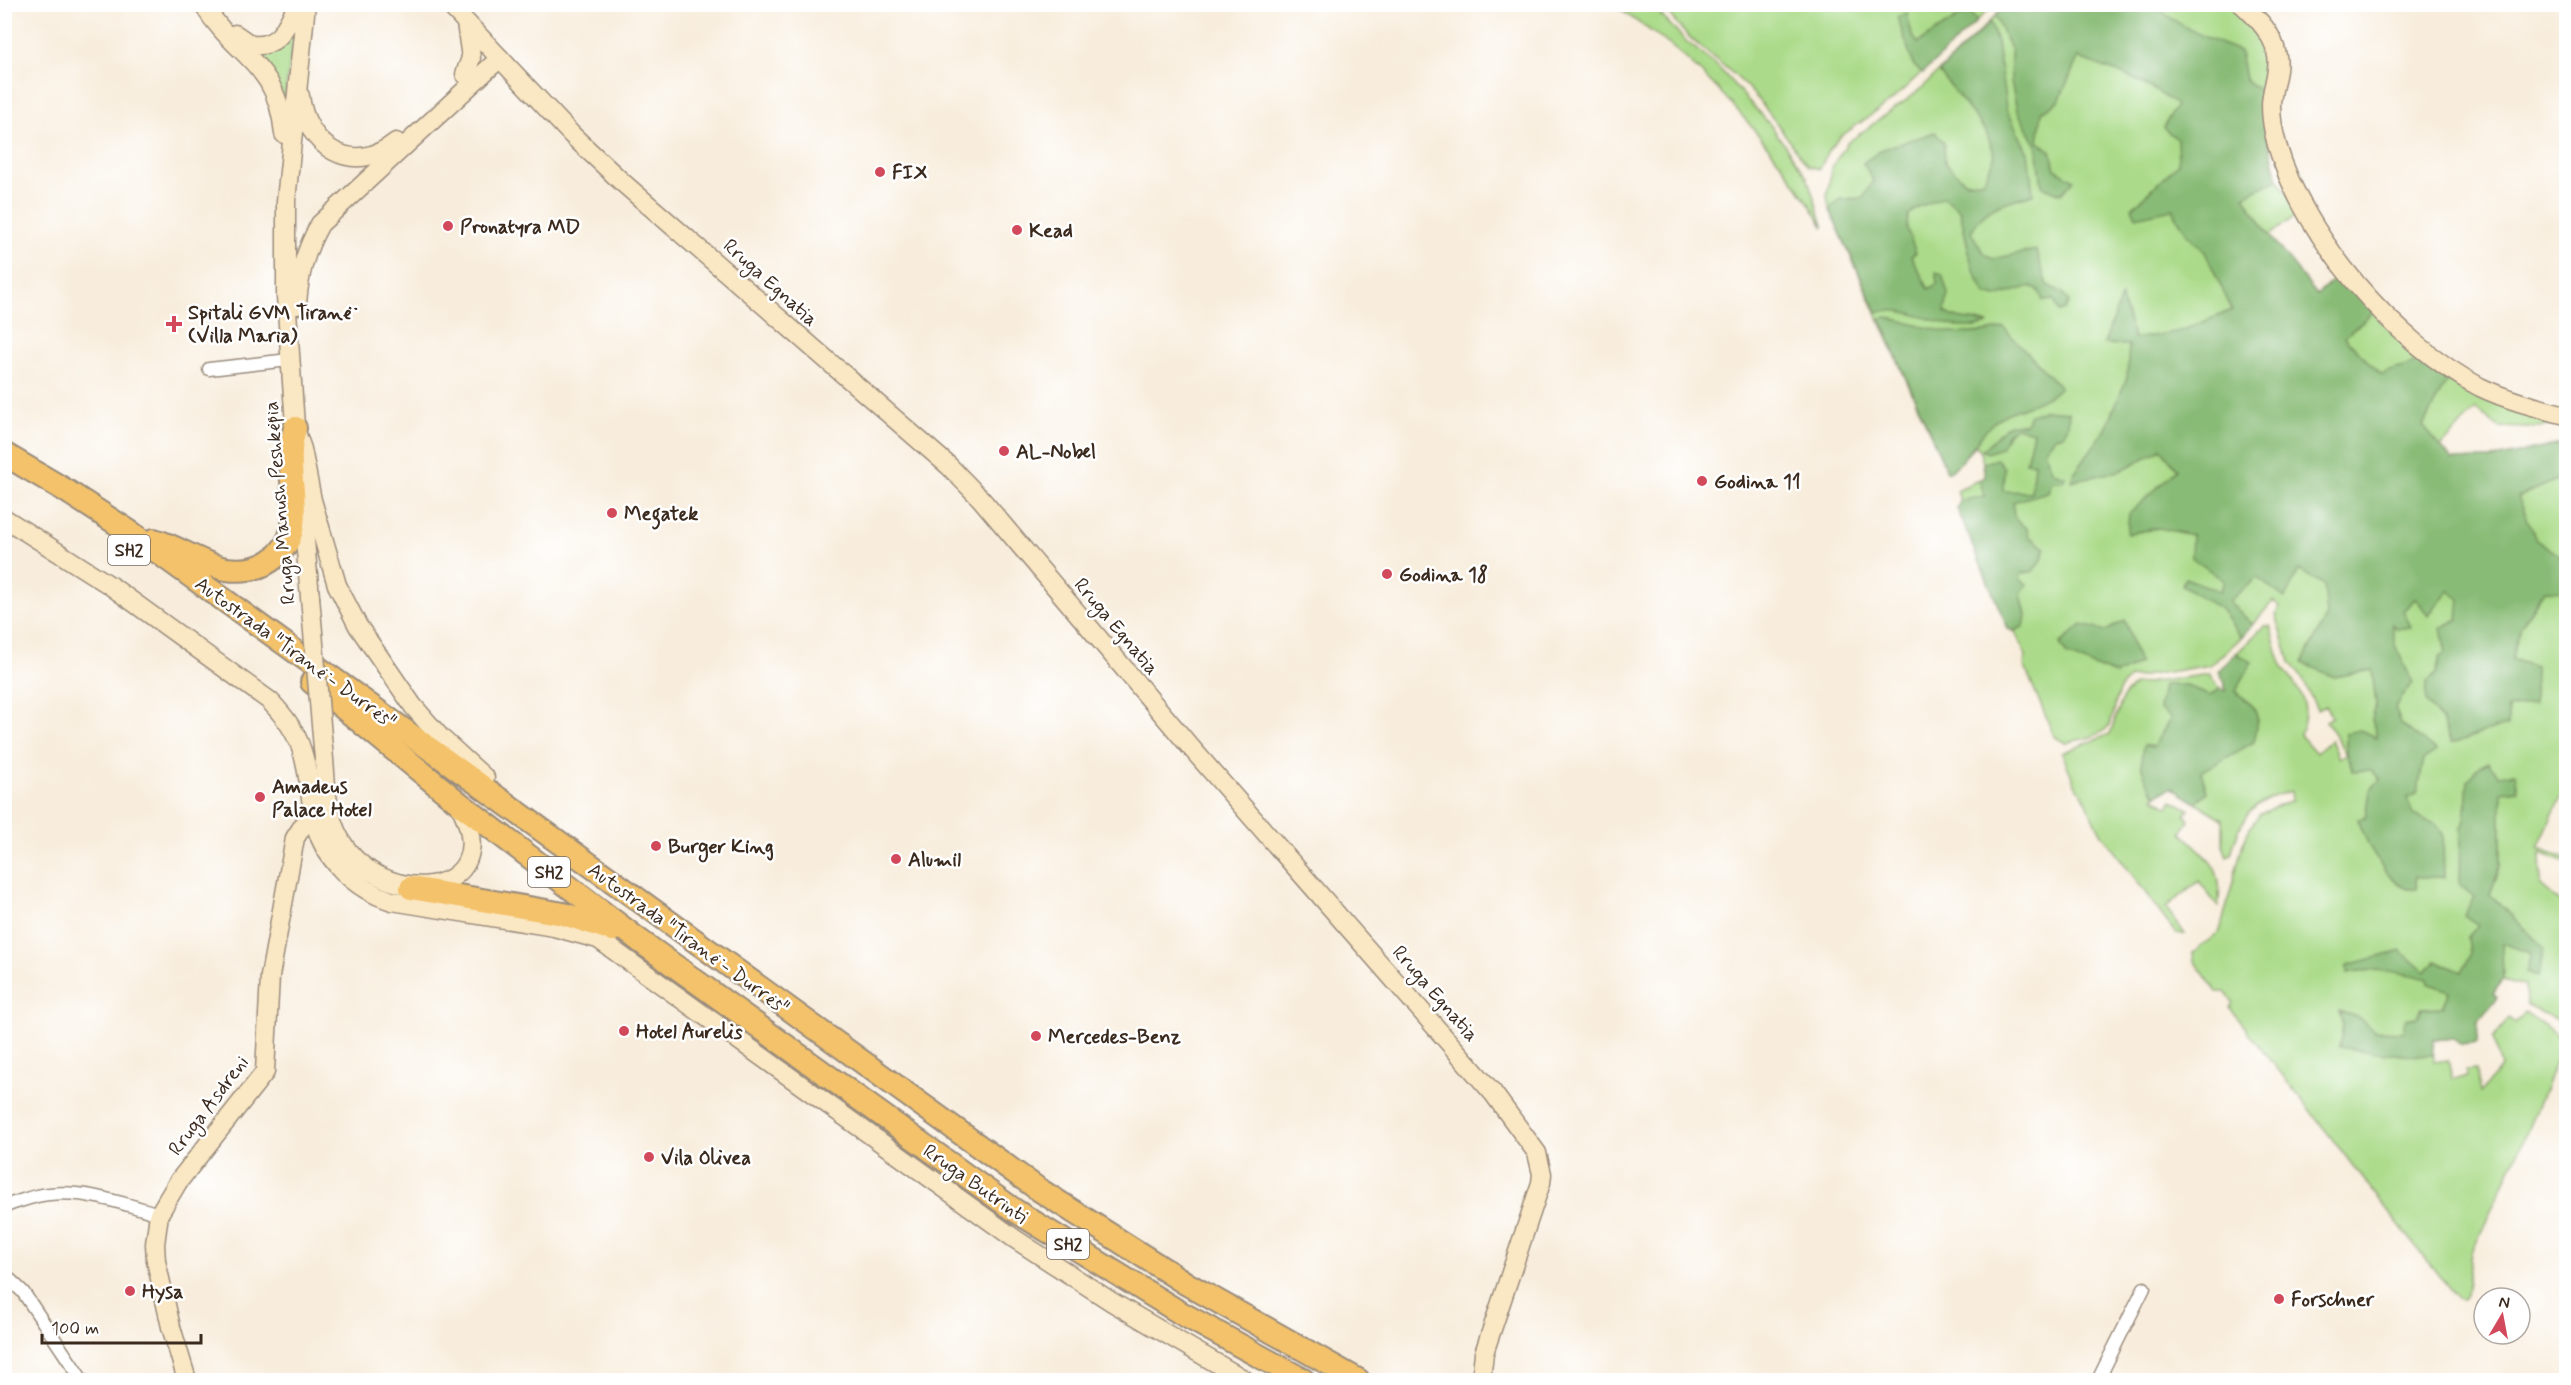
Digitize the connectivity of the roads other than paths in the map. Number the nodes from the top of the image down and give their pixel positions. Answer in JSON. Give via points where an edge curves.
{"nodes":[{"id":1,"x":203,"y":4,"type":"edge"},
{"id":2,"x":211,"y":4,"type":"edge"},
{"id":3,"x":298,"y":4,"type":"edge"},
{"id":4,"x":306,"y":4,"type":"edge"},
{"id":5,"x":449,"y":4,"type":"edge"},
{"id":6,"x":2242,"y":4,"type":"edge"},
{"id":7,"x":465,"y":23,"type":"junction"},
{"id":8,"x":495,"y":53,"type":"junction"},
{"id":9,"x":298,"y":73,"type":"junction"},
{"id":10,"x":469,"y":78,"type":"junction"},
{"id":11,"x":523,"y":83,"type":"junction"},
{"id":12,"x":288,"y":162,"type":"junction"},
{"id":13,"x":290,"y":360,"type":"junction"},
{"id":14,"x":209,"y":369,"type":"dead end"},
{"id":15,"x":2566,"y":415,"type":"edge"},
{"id":16,"x":295,"y":428,"type":"junction"},
{"id":17,"x":4,"y":454,"type":"edge"},
{"id":18,"x":4,"y":471,"type":"edge"},
{"id":19,"x":4,"y":518,"type":"edge"},
{"id":20,"x":133,"y":534,"type":"junction"},
{"id":21,"x":459,"y":803,"type":"junction"},
{"id":22,"x":510,"y":807,"type":"junction"},
{"id":23,"x":315,"y":821,"type":"junction"},
{"id":24,"x":411,"y":888,"type":"junction"},
{"id":25,"x":600,"y":932,"type":"junction"},
{"id":26,"x":640,"y":941,"type":"junction"},
{"id":27,"x":4,"y":1206,"type":"edge"},
{"id":28,"x":159,"y":1214,"type":"junction"},
{"id":29,"x":4,"y":1274,"type":"edge"},
{"id":30,"x":2144,"y":1288,"type":"dead end"},
{"id":31,"x":82,"y":1380,"type":"edge"},
{"id":32,"x":187,"y":1380,"type":"edge"},
{"id":33,"x":1245,"y":1380,"type":"edge"},
{"id":34,"x":1303,"y":1380,"type":"edge"},
{"id":35,"x":1358,"y":1380,"type":"edge"},
{"id":36,"x":1481,"y":1380,"type":"edge"},
{"id":37,"x":2098,"y":1380,"type":"edge"}],
"edges":[{"from":1,"to":12,"type":"main road","via":[[220,30],[272,84],[281,111]]},
{"from":2,"to":3,"type":"main road","via":[[238,37],[259,46],[279,38]]},
{"from":4,"to":9,"type":"main road","name":"Rruga Manush Peshkëpia"},
{"from":5,"to":7,"type":"main road","name":"Rruga Egnatia"},
{"from":6,"to":15,"type":"main road","via":[[2271,38],[2278,57],[2271,105],[2277,144],[2296,196],[2363,290],[2444,365],[2482,388]]},
{"from":7,"to":8,"type":"main road","name":"Rruga Egnatia"},
{"from":7,"to":10,"type":"main road","via":[[471,58]]},
{"from":8,"to":10,"type":"main road"},
{"from":8,"to":11,"type":"main road","name":"Rruga Egnatia"},
{"from":9,"to":10,"type":"main road","via":[[301,105],[316,137],[330,150],[361,157],[389,147]]},
{"from":9,"to":12,"type":"main road","name":"Rruga Manush Peshkëpia"},
{"from":10,"to":11,"type":"main road"},
{"from":10,"to":13,"type":"main road","via":[[320,224],[306,249],[298,276]]},
{"from":11,"to":36,"type":"main road","name":"Rruga Egnatia","via":[[622,182],[981,499],[1518,1125],[1537,1153],[1541,1183],[1484,1353]]},
{"from":12,"to":13,"type":"main road","name":"Rruga Manush Peshkëpia","via":[[285,296]]},
{"from":13,"to":14,"type":"street"},
{"from":13,"to":16,"type":"main road","name":"Rruga Manush Peshkëpia"},
{"from":16,"to":20,"type":"highway","via":[[291,452],[293,527],[283,550],[266,564],[248,570],[225,568]]},
{"from":16,"to":22,"type":"main road","via":[[337,585],[358,626],[413,706]]},
{"from":16,"to":24,"type":"main road","name":"Rruga Manush Peshkëpia","bridge":true,"via":[[328,804],[338,834],[358,861],[384,879]]},
{"from":17,"to":20,"type":"highway","name":"Autostrada \"Tiranë - Durrës\"","number":"SH2"},
{"from":18,"to":21,"type":"highway","name":"Autostrada \"Tiranë - Durrës\"","number":"SH2","via":[[117,542],[313,682]]},
{"from":19,"to":23,"type":"main road","name":"Rruga Butrinti","via":[[111,585],[270,701],[291,726],[303,751]]},
{"from":20,"to":22,"type":"highway","name":"Autostrada \"Tiranë - Durrës\"","number":"SH2"},
{"from":21,"to":24,"type":"main road","via":[[471,833],[469,855],[463,867],[444,883]]},
{"from":21,"to":26,"type":"highway","name":"Autostrada \"Tiranë - Durrës\"","number":"SH2"},
{"from":22,"to":35,"type":"highway","name":"Autostrada \"Tiranë - Durrës\"","number":"SH2","via":[[1038,1190],[1187,1284]]},
{"from":23,"to":25,"type":"main road","name":"Rruga Butrinti","via":[[336,864],[379,897],[413,906]]},
{"from":23,"to":28,"type":"main road","name":"Rruga Asdreni","via":[[304,824],[295,838],[270,976],[265,1072],[178,1182]]},
{"from":24,"to":25,"type":"highway","via":[[564,914]]},
{"from":25,"to":26,"type":"highway"},
{"from":25,"to":33,"type":"main road","name":"Rruga Butrinti","via":[[693,1006],[1015,1239],[1112,1302]]},
{"from":26,"to":34,"type":"highway","name":"Autostrada \"Tiranë - Durrës\"","number":"SH2","via":[[1014,1210],[1179,1312]]},
{"from":27,"to":28,"type":"street","via":[[42,1195],[66,1194],[117,1201]]},
{"from":28,"to":32,"type":"main road","name":"Rruga Asdreni","via":[[156,1261]]},
{"from":29,"to":31,"type":"street","via":[[24,1292]]},
{"from":30,"to":37,"type":"street"}]}
